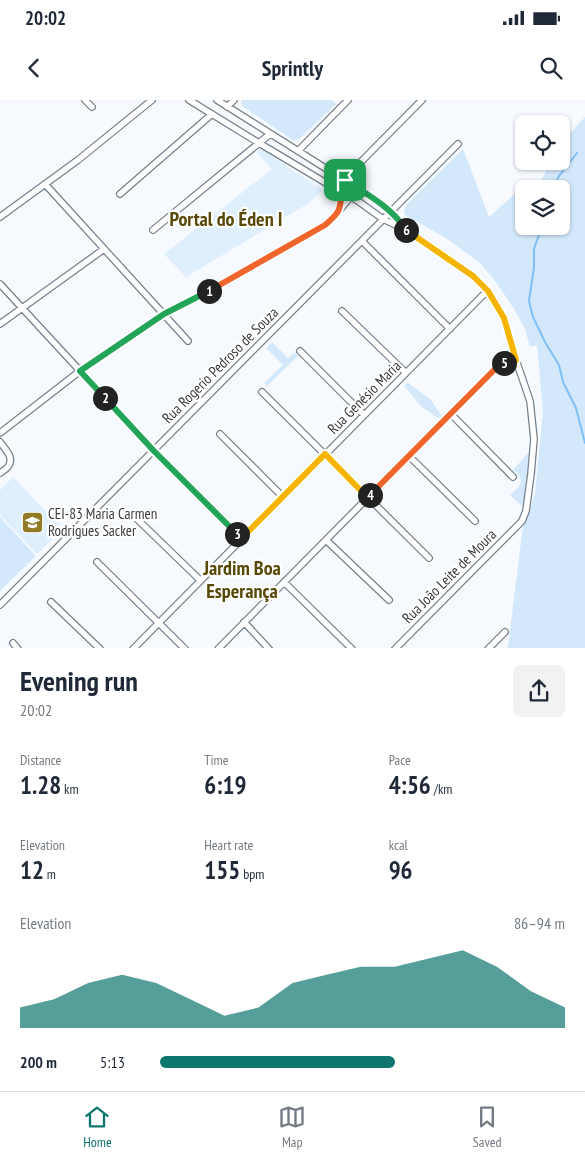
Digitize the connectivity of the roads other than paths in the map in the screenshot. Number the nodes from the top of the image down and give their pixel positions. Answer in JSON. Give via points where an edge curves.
{"nodes":[{"id":1,"x":85,"y":100,"type":"edge"},
{"id":2,"x":152,"y":100,"type":"edge"},
{"id":3,"x":189,"y":100,"type":"edge"},
{"id":4,"x":217,"y":100,"type":"edge"},
{"id":5,"x":234,"y":100,"type":"edge"},
{"id":6,"x":348,"y":100,"type":"edge"},
{"id":7,"x":422,"y":100,"type":"edge"},
{"id":8,"x":92,"y":107,"type":"dead end"},
{"id":9,"x":227,"y":107,"type":"junction"},
{"id":10,"x":212,"y":114,"type":"junction"},
{"id":11,"x":270,"y":134,"type":"junction"},
{"id":12,"x":259,"y":143,"type":"junction"},
{"id":13,"x":458,"y":144,"type":"dead end"},
{"id":14,"x":298,"y":151,"type":"junction"},
{"id":15,"x":343,"y":179,"type":"junction"},
{"id":16,"x":45,"y":184,"type":"junction"},
{"id":17,"x":341,"y":190,"type":"junction"},
{"id":18,"x":120,"y":194,"type":"dead end"},
{"id":19,"x":351,"y":196,"type":"junction"},
{"id":20,"x":340,"y":209,"type":"junction"},
{"id":21,"x":390,"y":212,"type":"junction"},
{"id":22,"x":0,"y":217,"type":"edge"},
{"id":23,"x":383,"y":219,"type":"junction"},
{"id":24,"x":153,"y":230,"type":"dead end"},
{"id":25,"x":406,"y":230,"type":"junction"},
{"id":26,"x":362,"y":241,"type":"junction"},
{"id":27,"x":104,"y":249,"type":"junction"},
{"id":28,"x":0,"y":284,"type":"edge"},
{"id":29,"x":488,"y":291,"type":"junction"},
{"id":30,"x":22,"y":308,"type":"junction"},
{"id":31,"x":342,"y":311,"type":"dead end"},
{"id":32,"x":164,"y":314,"type":"junction"},
{"id":33,"x":0,"y":324,"type":"edge"},
{"id":34,"x":450,"y":329,"type":"junction"},
{"id":35,"x":188,"y":341,"type":"dead end"},
{"id":36,"x":300,"y":351,"type":"dead end"},
{"id":37,"x":513,"y":351,"type":"junction"},
{"id":38,"x":516,"y":360,"type":"junction"},
{"id":39,"x":500,"y":364,"type":"junction"},
{"id":40,"x":80,"y":371,"type":"junction"},
{"id":41,"x":406,"y":373,"type":"junction"},
{"id":42,"x":262,"y":392,"type":"dead end"},
{"id":43,"x":451,"y":414,"type":"junction"},
{"id":44,"x":364,"y":415,"type":"junction"},
{"id":45,"x":0,"y":433,"type":"edge"},
{"id":46,"x":220,"y":434,"type":"dead end"},
{"id":47,"x":0,"y":442,"type":"edge"},
{"id":48,"x":153,"y":450,"type":"junction"},
{"id":49,"x":325,"y":454,"type":"junction"},
{"id":50,"x":409,"y":456,"type":"junction"},
{"id":51,"x":0,"y":473,"type":"edge"},
{"id":52,"x":513,"y":477,"type":"dead end"},
{"id":53,"x":283,"y":497,"type":"junction"},
{"id":54,"x":368,"y":498,"type":"junction"},
{"id":55,"x":136,"y":518,"type":"dead end"},
{"id":56,"x":475,"y":521,"type":"dead end"},
{"id":57,"x":242,"y":538,"type":"junction"},
{"id":58,"x":326,"y":540,"type":"junction"},
{"id":59,"x":430,"y":558,"type":"dead end"},
{"id":60,"x":97,"y":562,"type":"dead end"},
{"id":61,"x":200,"y":580,"type":"junction"},
{"id":62,"x":284,"y":582,"type":"junction"},
{"id":63,"x":389,"y":600,"type":"dead end"},
{"id":64,"x":51,"y":602,"type":"dead end"},
{"id":65,"x":0,"y":605,"type":"edge"},
{"id":66,"x":158,"y":622,"type":"junction"},
{"id":67,"x":244,"y":622,"type":"junction"},
{"id":68,"x":505,"y":632,"type":"dead end"},
{"id":69,"x":13,"y":643,"type":"dead end"},
{"id":70,"x":18,"y":648,"type":"edge"},
{"id":71,"x":100,"y":648,"type":"edge"},
{"id":72,"x":133,"y":648,"type":"edge"},
{"id":73,"x":185,"y":648,"type":"edge"},
{"id":74,"x":218,"y":648,"type":"edge"},
{"id":75,"x":270,"y":648,"type":"edge"},
{"id":76,"x":352,"y":648,"type":"edge"},
{"id":77,"x":395,"y":648,"type":"edge"},
{"id":78,"x":488,"y":648,"type":"edge"}],
"edges":[{"from":1,"to":8,"type":"street"},
{"from":2,"to":16,"type":"street"},
{"from":3,"to":10,"type":"street"},
{"from":4,"to":9,"type":"street"},
{"from":5,"to":9,"type":"street"},
{"from":6,"to":14,"type":"street"},
{"from":7,"to":15,"type":"street"},
{"from":9,"to":11,"type":"street"},
{"from":10,"to":12,"type":"street"},
{"from":10,"to":18,"type":"street"},
{"from":11,"to":12,"type":"street"},
{"from":11,"to":14,"type":"street"},
{"from":12,"to":17,"type":"street"},
{"from":12,"to":24,"type":"street"},
{"from":13,"to":21,"type":"street","name":"Rua Rogerio Pedroso de Souza"},
{"from":14,"to":15,"type":"street"},
{"from":15,"to":17,"type":"street","via":[[348,185]]},
{"from":15,"to":17,"type":"street","via":[[336,181],[335,185]]},
{"from":15,"to":21,"type":"street"},
{"from":16,"to":22,"type":"street"},
{"from":16,"to":27,"type":"street"},
{"from":17,"to":19,"type":"street"},
{"from":17,"to":20,"type":"street"},
{"from":19,"to":20,"type":"street"},
{"from":19,"to":23,"type":"street"},
{"from":20,"to":32,"type":"street","via":[[325,225]]},
{"from":21,"to":23,"type":"street","name":"Rua Rogerio Pedroso de Souza"},
{"from":21,"to":25,"type":"street"},
{"from":23,"to":25,"type":"street"},
{"from":23,"to":26,"type":"street","name":"Rua Rogerio Pedroso de Souza"},
{"from":25,"to":29,"type":"street","via":[[473,276]]},
{"from":26,"to":34,"type":"street"},
{"from":26,"to":48,"type":"street","name":"Rua Rogerio Pedroso de Souza"},
{"from":27,"to":30,"type":"street"},
{"from":27,"to":32,"type":"street"},
{"from":28,"to":30,"type":"street"},
{"from":29,"to":34,"type":"street","name":"Rua Genésio Maria"},
{"from":29,"to":37,"type":"street","via":[[504,318]]},
{"from":30,"to":33,"type":"street"},
{"from":30,"to":40,"type":"street"},
{"from":31,"to":41,"type":"street"},
{"from":32,"to":35,"type":"street"},
{"from":32,"to":40,"type":"street"},
{"from":34,"to":41,"type":"street","name":"Rua Genésio Maria"},
{"from":36,"to":44,"type":"street"},
{"from":37,"to":38,"type":"street"},
{"from":37,"to":39,"type":"street"},
{"from":38,"to":39,"type":"street"},
{"from":38,"to":77,"type":"street","name":"Rua João Leite de Moura","via":[[530,401],[534,439],[522,521]]},
{"from":39,"to":43,"type":"street"},
{"from":40,"to":45,"type":"street"},
{"from":40,"to":48,"type":"street"},
{"from":41,"to":44,"type":"street","name":"Rua Genésio Maria"},
{"from":42,"to":49,"type":"street"},
{"from":43,"to":50,"type":"street"},
{"from":43,"to":52,"type":"street"},
{"from":44,"to":49,"type":"street","name":"Rua Genésio Maria"},
{"from":46,"to":53,"type":"street"},
{"from":47,"to":51,"type":"street","via":[[10,459],[10,464]]},
{"from":48,"to":57,"type":"street"},
{"from":48,"to":65,"type":"street","name":"Rua Rogerio Pedroso de Souza"},
{"from":49,"to":53,"type":"street","name":"Rua Genésio Maria"},
{"from":49,"to":54,"type":"street"},
{"from":50,"to":54,"type":"street"},
{"from":50,"to":56,"type":"street"},
{"from":53,"to":57,"type":"street","name":"Rua Genésio Maria"},
{"from":54,"to":58,"type":"street"},
{"from":54,"to":59,"type":"street"},
{"from":55,"to":61,"type":"street"},
{"from":57,"to":61,"type":"street","name":"Rua Genésio Maria"},
{"from":58,"to":62,"type":"street"},
{"from":58,"to":63,"type":"street"},
{"from":60,"to":66,"type":"street"},
{"from":61,"to":66,"type":"street","name":"Rua Genésio Maria"},
{"from":62,"to":67,"type":"street"},
{"from":62,"to":76,"type":"street"},
{"from":64,"to":71,"type":"street"},
{"from":66,"to":72,"type":"street","name":"Rua Genésio Maria"},
{"from":66,"to":73,"type":"street"},
{"from":67,"to":74,"type":"street"},
{"from":67,"to":75,"type":"street"},
{"from":68,"to":78,"type":"street"},
{"from":69,"to":70,"type":"street"}]}
